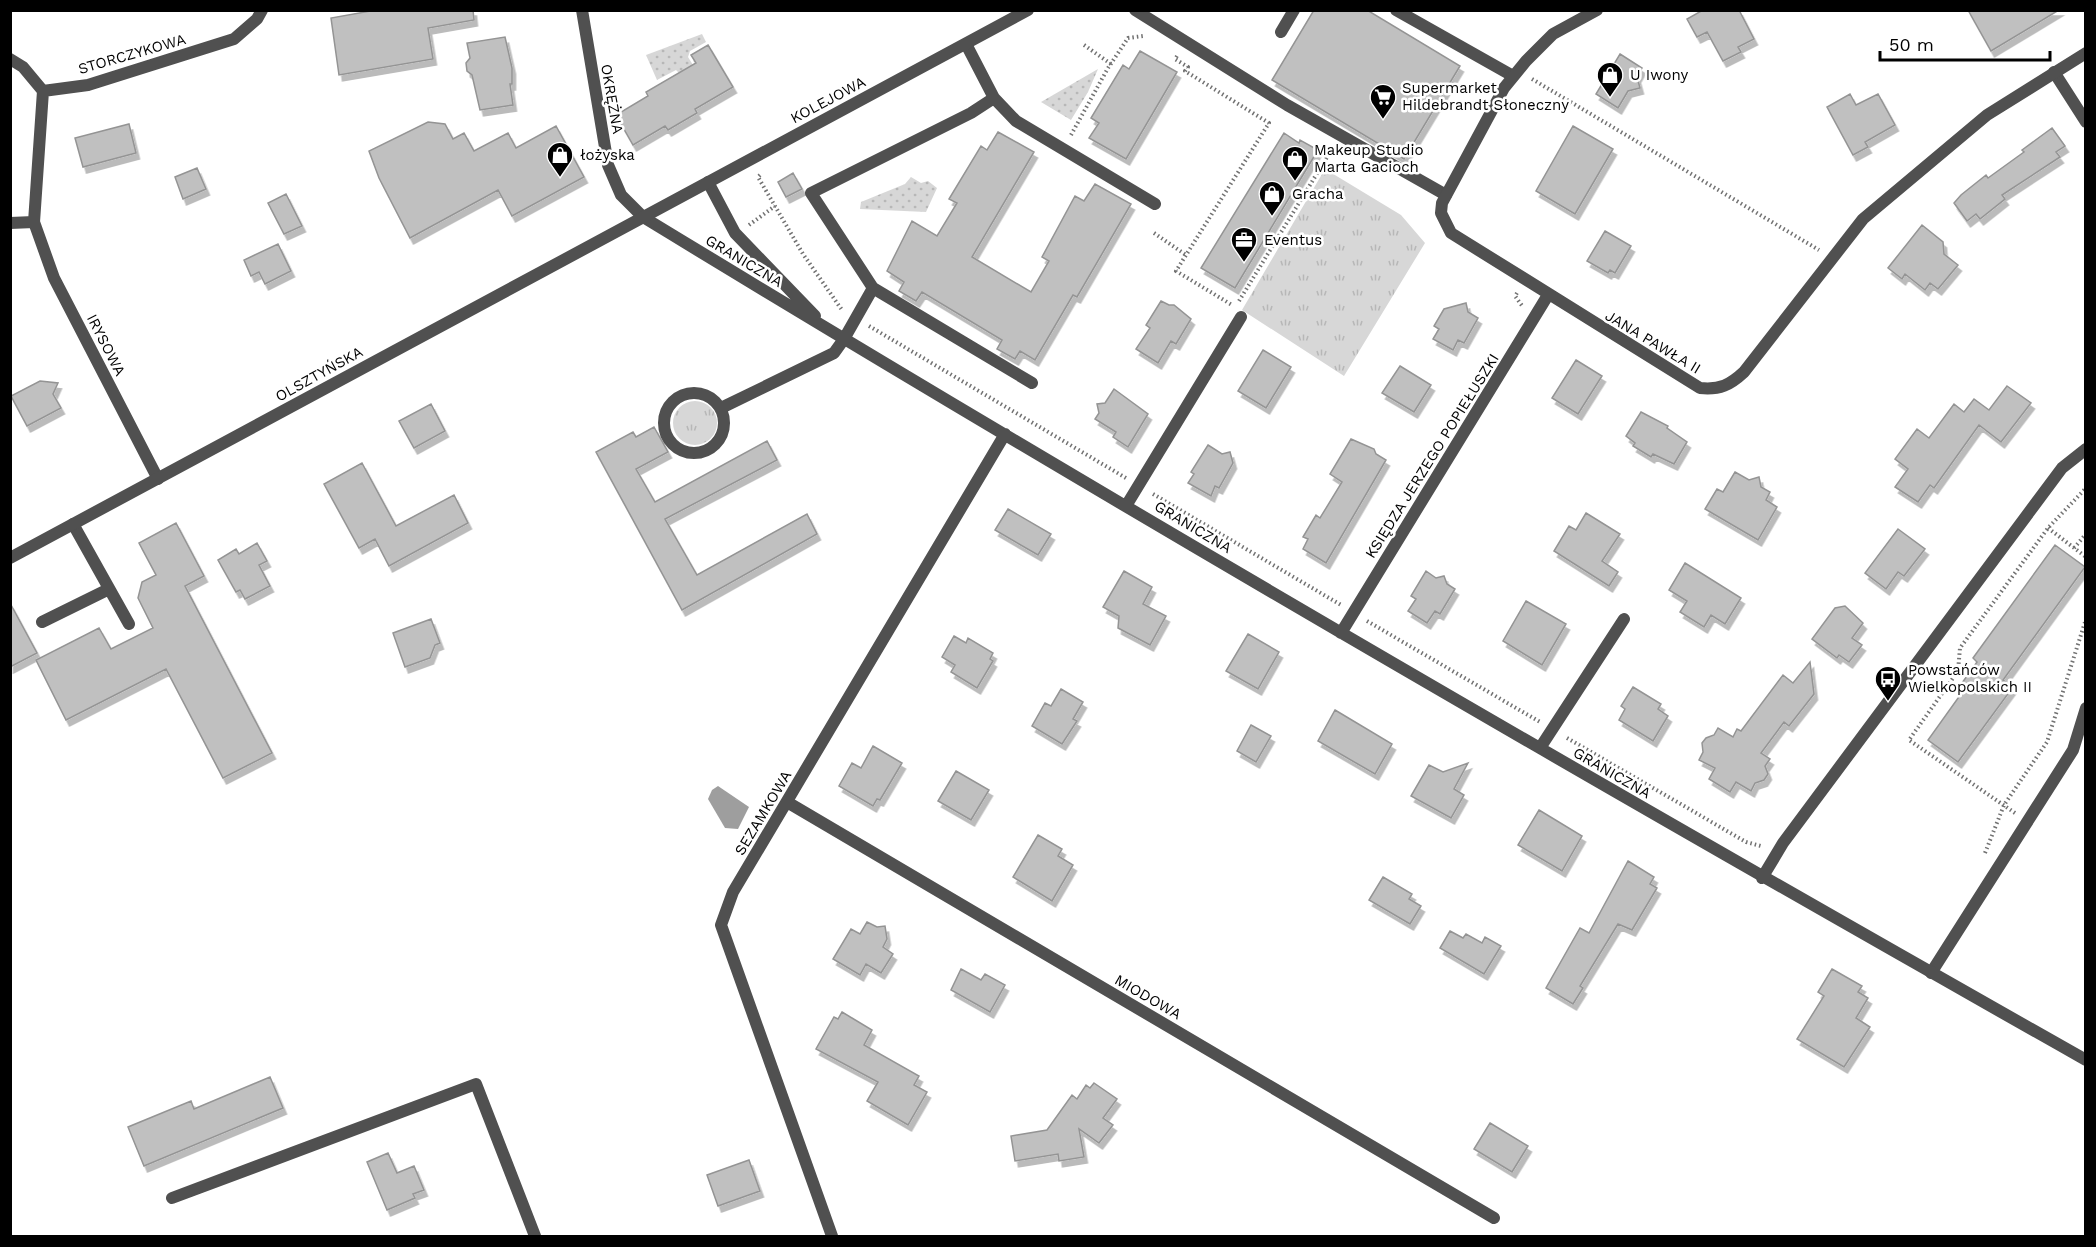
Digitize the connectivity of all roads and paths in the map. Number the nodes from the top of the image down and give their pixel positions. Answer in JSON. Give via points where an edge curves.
{"nodes":[{"id":1,"x":262,"y":10,"type":"edge"},
{"id":2,"x":582,"y":10,"type":"edge"},
{"id":3,"x":1028,"y":10,"type":"edge"},
{"id":4,"x":1135,"y":10,"type":"edge"},
{"id":5,"x":1294,"y":10,"type":"edge"},
{"id":6,"x":1396,"y":10,"type":"edge"},
{"id":7,"x":1598,"y":10,"type":"edge"},
{"id":8,"x":1281,"y":32,"type":"dead end"},
{"id":9,"x":1149,"y":36,"type":"dead end"},
{"id":10,"x":1184,"y":42,"type":"junction"},
{"id":11,"x":966,"y":44,"type":"junction"},
{"id":12,"x":1083,"y":45,"type":"dead end"},
{"id":13,"x":2085,"y":52,"type":"edge"},
{"id":14,"x":10,"y":59,"type":"edge"},
{"id":15,"x":1111,"y":64,"type":"junction"},
{"id":16,"x":2054,"y":72,"type":"junction"},
{"id":17,"x":1514,"y":76,"type":"junction"},
{"id":18,"x":1528,"y":77,"type":"dead end"},
{"id":19,"x":43,"y":91,"type":"junction"},
{"id":20,"x":994,"y":98,"type":"junction"},
{"id":21,"x":2085,"y":122,"type":"edge"},
{"id":22,"x":1337,"y":141,"type":"dead end"},
{"id":23,"x":1062,"y":149,"type":"junction"},
{"id":24,"x":763,"y":172,"type":"dead end"},
{"id":25,"x":708,"y":182,"type":"junction"},
{"id":26,"x":1446,"y":195,"type":"junction"},
{"id":27,"x":1155,"y":204,"type":"dead end"},
{"id":28,"x":643,"y":217,"type":"junction"},
{"id":29,"x":34,"y":222,"type":"junction"},
{"id":30,"x":10,"y":223,"type":"edge"},
{"id":31,"x":1154,"y":233,"type":"dead end"},
{"id":32,"x":1822,"y":251,"type":"dead end"},
{"id":33,"x":1186,"y":255,"type":"junction"},
{"id":34,"x":873,"y":288,"type":"junction"},
{"id":35,"x":1548,"y":296,"type":"junction"},
{"id":36,"x":1241,"y":317,"type":"dead end"},
{"id":37,"x":855,"y":318,"type":"junction"},
{"id":38,"x":831,"y":331,"type":"junction"},
{"id":39,"x":844,"y":339,"type":"junction"},
{"id":40,"x":1032,"y":383,"type":"dead end"},
{"id":41,"x":721,"y":408,"type":"junction"},
{"id":42,"x":1005,"y":434,"type":"junction"},
{"id":43,"x":2085,"y":449,"type":"edge"},
{"id":44,"x":158,"y":479,"type":"junction"},
{"id":45,"x":1139,"y":486,"type":"junction"},
{"id":46,"x":2085,"y":488,"type":"edge"},
{"id":47,"x":1126,"y":506,"type":"junction"},
{"id":48,"x":73,"y":524,"type":"junction"},
{"id":49,"x":2048,"y":528,"type":"junction"},
{"id":50,"x":2085,"y":534,"type":"edge"},
{"id":51,"x":2074,"y":548,"type":"junction"},
{"id":52,"x":2085,"y":557,"type":"edge"},
{"id":53,"x":10,"y":558,"type":"edge"},
{"id":54,"x":109,"y":590,"type":"junction"},
{"id":55,"x":1354,"y":612,"type":"junction"},
{"id":56,"x":1624,"y":619,"type":"dead end"},
{"id":57,"x":2085,"y":619,"type":"edge"},
{"id":58,"x":42,"y":622,"type":"dead end"},
{"id":59,"x":129,"y":624,"type":"dead end"},
{"id":60,"x":1341,"y":633,"type":"junction"},
{"id":61,"x":2085,"y":708,"type":"edge"},
{"id":62,"x":1553,"y":730,"type":"junction"},
{"id":63,"x":1540,"y":748,"type":"junction"},
{"id":64,"x":787,"y":802,"type":"junction"},
{"id":65,"x":2004,"y":805,"type":"junction"},
{"id":66,"x":2023,"y":818,"type":"dead end"},
{"id":67,"x":1766,"y":843,"type":"dead end"},
{"id":68,"x":1983,"y":857,"type":"dead end"},
{"id":69,"x":1762,"y":878,"type":"junction"},
{"id":70,"x":1931,"y":973,"type":"junction"},
{"id":71,"x":2085,"y":1060,"type":"edge"},
{"id":72,"x":172,"y":1197,"type":"dead end"},
{"id":73,"x":1494,"y":1218,"type":"dead end"},
{"id":74,"x":535,"y":1236,"type":"edge"},
{"id":75,"x":832,"y":1236,"type":"edge"}],
"edges":[{"from":1,"to":19,"type":"street","name":"STORCZYKOWA","via":[[234,39],[88,85]]},
{"from":2,"to":28,"type":"street","name":"OKRĘŻNA","via":[[608,165],[621,195]]},
{"from":3,"to":11,"type":"street","name":"KOLEJOWA"},
{"from":4,"to":10,"type":"street"},
{"from":5,"to":8,"type":"street"},
{"from":6,"to":17,"type":"street"},
{"from":7,"to":17,"type":"street","name":"JANA PAWŁA II","via":[[1553,34]]},
{"from":9,"to":15,"type":"path","via":[[1128,38]]},
{"from":10,"to":26,"type":"street"},
{"from":10,"to":33,"type":"path","via":[[1175,59],[1188,67],[1185,71],[1269,123]]},
{"from":11,"to":20,"type":"street"},
{"from":11,"to":25,"type":"street","name":"KOLEJOWA"},
{"from":12,"to":15,"type":"path"},
{"from":13,"to":16,"type":"street","name":"JANA PAWŁA II"},
{"from":14,"to":19,"type":"street","via":[[23,67]]},
{"from":15,"to":23,"type":"path"},
{"from":16,"to":21,"type":"street"},
{"from":16,"to":35,"type":"street","name":"JANA PAWŁA II","via":[[1987,115],[1863,219],[1744,372],[1730,384],[1715,390],[1700,388]]},
{"from":17,"to":26,"type":"street","name":"JANA PAWŁA II"},
{"from":18,"to":32,"type":"path"},
{"from":19,"to":29,"type":"street","name":"IRYSOWA"},
{"from":20,"to":23,"type":"street","via":[[1016,122]]},
{"from":20,"to":34,"type":"street","via":[[811,193]]},
{"from":22,"to":33,"type":"path","via":[[1235,307],[1176,271]]},
{"from":23,"to":27,"type":"street"},
{"from":24,"to":37,"type":"path","via":[[758,177],[803,254],[843,310]]},
{"from":25,"to":28,"type":"street","name":"KOLEJOWA"},
{"from":25,"to":38,"type":"street","name":"GRANICZNA","via":[[735,233]]},
{"from":26,"to":35,"type":"street","name":"JANA PAWŁA II","via":[[1441,213],[1451,233]]},
{"from":28,"to":38,"type":"street","name":"GRANICZNA"},
{"from":28,"to":44,"type":"street","name":"OLSZTYŃSKA"},
{"from":29,"to":30,"type":"street"},
{"from":29,"to":44,"type":"street","name":"IRYSOWA","via":[[54,278]]},
{"from":31,"to":33,"type":"path"},
{"from":34,"to":37,"type":"street"},
{"from":34,"to":40,"type":"street"},
{"from":35,"to":55,"type":"street","name":"KSIĘDZA JERZEGO POPIEŁUSZKI"},
{"from":36,"to":45,"type":"street"},
{"from":37,"to":39,"type":"street"},
{"from":37,"to":45,"type":"path"},
{"from":38,"to":39,"type":"street","name":"GRANICZNA"},
{"from":39,"to":41,"type":"street","via":[[834,353]]},
{"from":39,"to":42,"type":"street","name":"GRANICZNA"},
{"from":41,"to":41,"type":"street","via":[[714,400],[695,393],[675,399],[664,417],[668,438],[675,446],[694,453],[714,447],[724,429]]},
{"from":42,"to":47,"type":"street","name":"GRANICZNA"},
{"from":42,"to":64,"type":"street","name":"SEZAMKOWA"},
{"from":43,"to":69,"type":"street","via":[[2062,468]]},
{"from":44,"to":48,"type":"street","name":"OLSZTYŃSKA"},
{"from":45,"to":47,"type":"street"},
{"from":45,"to":55,"type":"path"},
{"from":46,"to":49,"type":"path"},
{"from":47,"to":60,"type":"street","name":"GRANICZNA"},
{"from":48,"to":53,"type":"street","name":"OLSZTYŃSKA"},
{"from":48,"to":54,"type":"street"},
{"from":49,"to":51,"type":"path"},
{"from":49,"to":65,"type":"path","via":[[1960,648],[1958,671],[1909,740]]},
{"from":50,"to":51,"type":"path"},
{"from":51,"to":52,"type":"path"},
{"from":54,"to":58,"type":"street"},
{"from":54,"to":59,"type":"street"},
{"from":55,"to":60,"type":"street","name":"KSIĘDZA JERZEGO POPIEŁUSZKI"},
{"from":55,"to":62,"type":"path"},
{"from":56,"to":62,"type":"street"},
{"from":57,"to":65,"type":"path","via":[[2047,742]]},
{"from":60,"to":63,"type":"street","name":"GRANICZNA"},
{"from":61,"to":70,"type":"street","via":[[2073,750]]},
{"from":62,"to":63,"type":"street"},
{"from":62,"to":67,"type":"path","via":[[1746,842],[1760,847]]},
{"from":63,"to":69,"type":"street","name":"GRANICZNA"},
{"from":64,"to":73,"type":"street","name":"MIODOWA"},
{"from":64,"to":75,"type":"street","name":"SEZAMKOWA","via":[[733,891],[721,925]]},
{"from":65,"to":66,"type":"path"},
{"from":65,"to":68,"type":"path"},
{"from":69,"to":70,"type":"street","name":"GRANICZNA"},
{"from":70,"to":71,"type":"street","name":"GRANICZNA"},
{"from":72,"to":74,"type":"street","via":[[476,1084]]}]}
